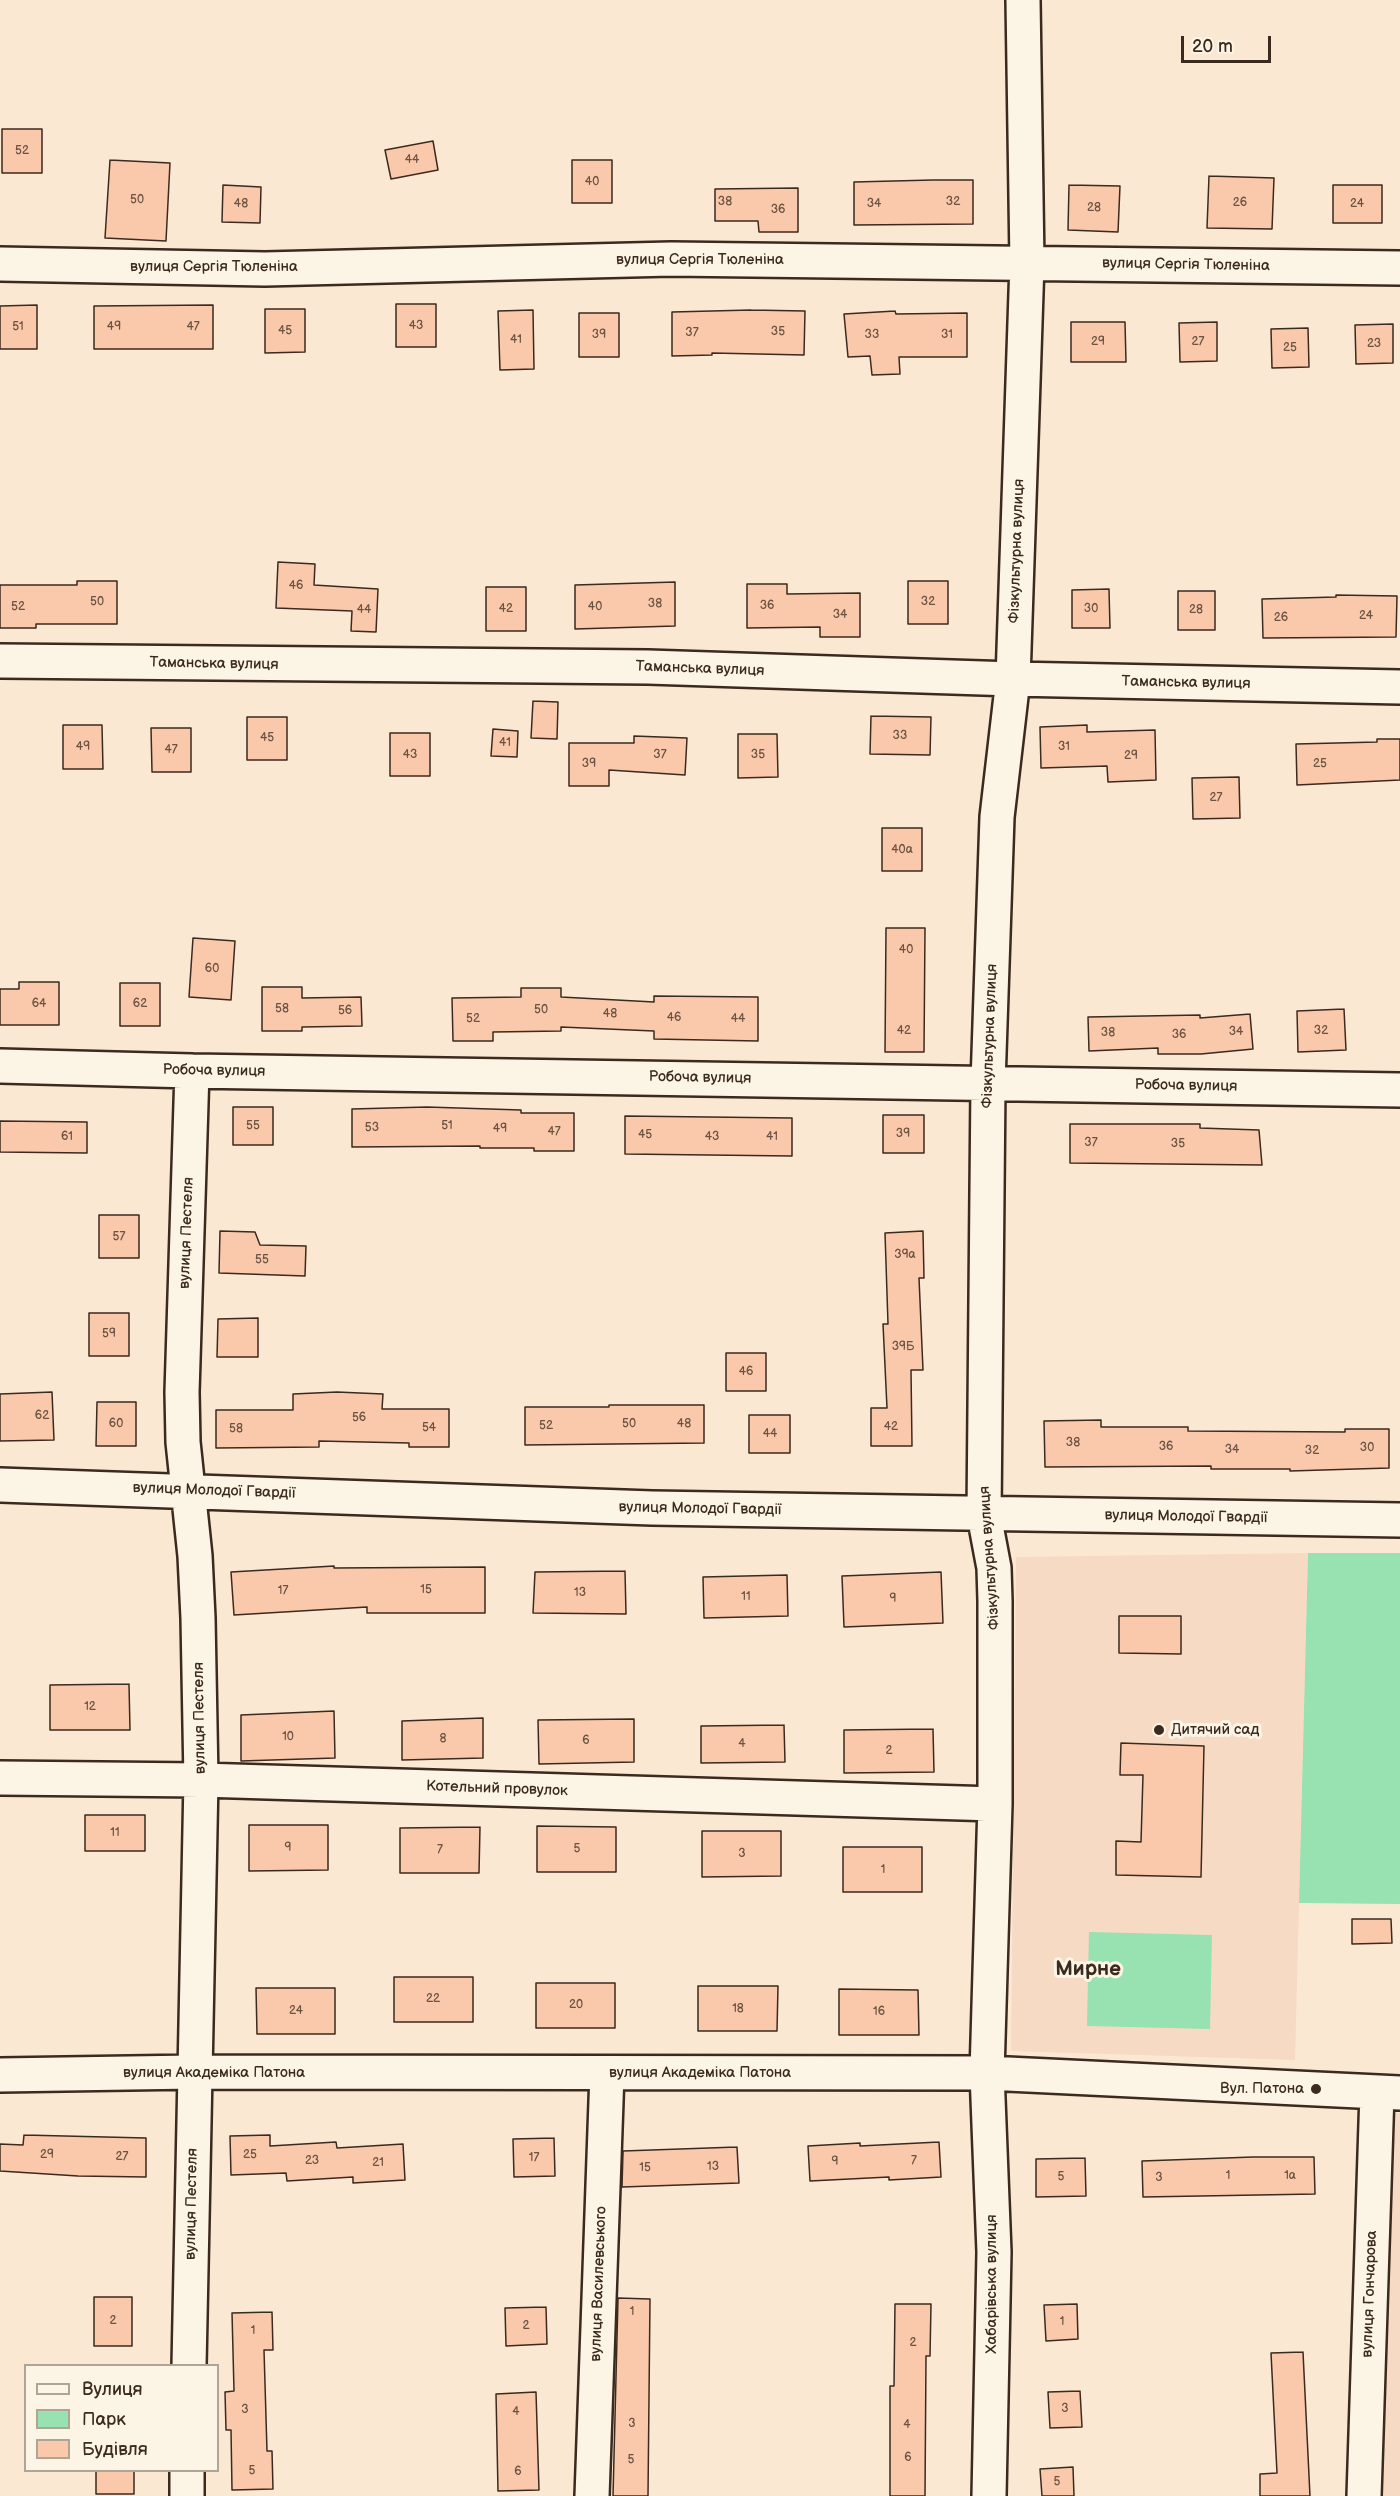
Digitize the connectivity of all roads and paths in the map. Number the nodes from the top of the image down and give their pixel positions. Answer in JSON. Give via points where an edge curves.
{"nodes":[{"id":1,"x":1023,"y":0,"type":"edge"},
{"id":2,"x":1027,"y":263,"type":"junction"},
{"id":3,"x":0,"y":264,"type":"edge"},
{"id":4,"x":1400,"y":268,"type":"edge"},
{"id":5,"x":0,"y":661,"type":"edge"},
{"id":6,"x":1013,"y":679,"type":"junction"},
{"id":7,"x":1400,"y":687,"type":"edge"},
{"id":8,"x":0,"y":1066,"type":"edge"},
{"id":9,"x":192,"y":1071,"type":"junction"},
{"id":10,"x":988,"y":1083,"type":"junction"},
{"id":11,"x":1400,"y":1090,"type":"edge"},
{"id":12,"x":0,"y":1485,"type":"edge"},
{"id":13,"x":188,"y":1490,"type":"junction"},
{"id":14,"x":984,"y":1515,"type":"junction"},
{"id":15,"x":1400,"y":1520,"type":"edge"},
{"id":16,"x":0,"y":1778,"type":"edge"},
{"id":17,"x":201,"y":1780,"type":"junction"},
{"id":18,"x":995,"y":1804,"type":"junction"},
{"id":19,"x":194,"y":2072,"type":"junction"},
{"id":20,"x":607,"y":2073,"type":"junction"},
{"id":21,"x":987,"y":2073,"type":"junction"},
{"id":22,"x":0,"y":2075,"type":"edge"},
{"id":23,"x":1388,"y":2093,"type":"edge"},
{"id":24,"x":189,"y":2364,"type":"edge"},
{"id":25,"x":187,"y":2472,"type":"edge"},
{"id":26,"x":187,"y":2496,"type":"edge"},
{"id":27,"x":592,"y":2496,"type":"edge"},
{"id":28,"x":989,"y":2496,"type":"edge"},
{"id":29,"x":1364,"y":2496,"type":"edge"}],
"edges":[{"from":1,"to":2,"type":"street","name":"Фізкультурна вулиця"},
{"from":2,"to":3,"type":"street","name":"вулиця Сергія Тюленіна","via":[[671,259],[265,269]]},
{"from":2,"to":4,"type":"street","name":"вулиця Сергія Тюленіна"},
{"from":2,"to":6,"type":"street","name":"Фізкультурна вулиця"},
{"from":5,"to":6,"type":"street","name":"Таманська вулиця","via":[[648,667]]},
{"from":6,"to":7,"type":"street","name":"Таманська вулиця"},
{"from":6,"to":10,"type":"street","name":"Фізкультурна вулиця","via":[[996,817]]},
{"from":8,"to":9,"type":"street","name":"Робоча вулиця"},
{"from":9,"to":10,"type":"street","name":"Робоча вулиця"},
{"from":9,"to":13,"type":"street","name":"вулиця Пестеля","via":[[182,1392]]},
{"from":10,"to":11,"type":"street","name":"Робоча вулиця"},
{"from":10,"to":14,"type":"street","name":"Фізкультурна вулиця"},
{"from":12,"to":13,"type":"street","name":"вулиця Молодої Гвардії"},
{"from":13,"to":14,"type":"street","name":"вулиця Молодої Гвардії","via":[[652,1508]]},
{"from":13,"to":17,"type":"street","name":"вулиця Пестеля","via":[[198,1608]]},
{"from":14,"to":15,"type":"street","name":"вулиця Молодої Гвардії"},
{"from":14,"to":18,"type":"street","name":"Фізкультурна вулиця","via":[[996,1601]]},
{"from":16,"to":17,"type":"street","name":"Котельний провулок"},
{"from":17,"to":18,"type":"street","name":"Котельний провулок"},
{"from":17,"to":19,"type":"street","name":"вулиця Пестеля"},
{"from":18,"to":21,"type":"street","name":"Фізкультурна вулиця"},
{"from":19,"to":20,"type":"street","name":"вулиця Академіка Патона"},
{"from":19,"to":22,"type":"street","name":"вулиця Академіка Патона"},
{"from":19,"to":24,"type":"street","name":"вулиця Пестеля"},
{"from":20,"to":21,"type":"street","name":"вулиця Академіка Патона"},
{"from":20,"to":27,"type":"street","name":"вулиця Василевського"},
{"from":21,"to":23,"type":"street","name":"вулиця Академіка Патона"},
{"from":21,"to":28,"type":"street","name":"Хабарівська вулиця","via":[[994,2252]]},
{"from":23,"to":29,"type":"street","name":"вулиця Гончарова"},
{"from":25,"to":26,"type":"street"}]}
